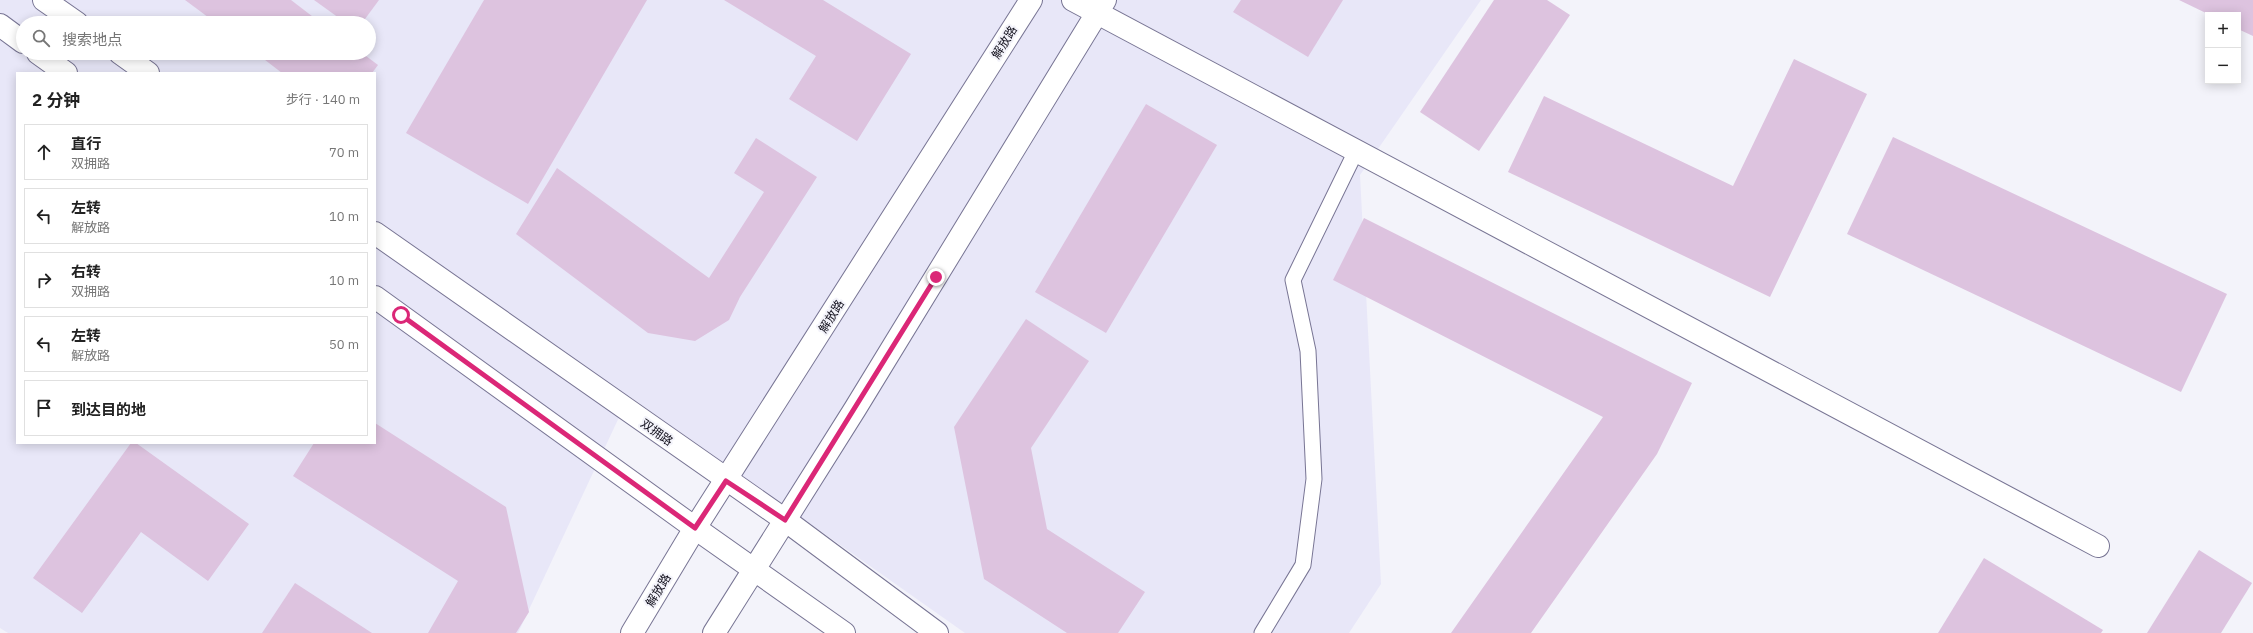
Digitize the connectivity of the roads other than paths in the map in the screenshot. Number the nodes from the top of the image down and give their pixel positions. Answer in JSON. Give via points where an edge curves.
{"nodes":[{"id":1,"x":44,"y":0,"type":"edge"},
{"id":2,"x":1031,"y":0,"type":"edge"},
{"id":3,"x":1073,"y":0,"type":"edge"},
{"id":4,"x":1101,"y":6,"type":"edge"},
{"id":5,"x":67,"y":16,"type":"edge"},
{"id":6,"x":0,"y":25,"type":"edge"},
{"id":7,"x":16,"y":37,"type":"edge"},
{"id":8,"x":48,"y":60,"type":"edge"},
{"id":9,"x":130,"y":60,"type":"edge"},
{"id":10,"x":65,"y":72,"type":"edge"},
{"id":11,"x":147,"y":72,"type":"edge"},
{"id":12,"x":1356,"y":150,"type":"junction"},
{"id":13,"x":376,"y":234,"type":"edge"},
{"id":14,"x":376,"y":298,"type":"edge"},
{"id":15,"x":726,"y":481,"type":"junction"},
{"id":16,"x":785,"y":520,"type":"junction"},
{"id":17,"x":695,"y":528,"type":"junction"},
{"id":18,"x":2098,"y":546,"type":"dead end"},
{"id":19,"x":753,"y":569,"type":"junction"},
{"id":20,"x":632,"y":633,"type":"edge"},
{"id":21,"x":714,"y":633,"type":"edge"},
{"id":22,"x":844,"y":633,"type":"edge"},
{"id":23,"x":937,"y":633,"type":"edge"},
{"id":24,"x":1262,"y":633,"type":"edge"}],
"edges":[{"from":1,"to":5,"type":"main road"},
{"from":2,"to":15,"type":"main road","name":"解放路"},
{"from":3,"to":4,"type":"main road"},
{"from":4,"to":12,"type":"main road"},
{"from":4,"to":16,"type":"main road"},
{"from":6,"to":7,"type":"main road"},
{"from":8,"to":10,"type":"main road"},
{"from":9,"to":11,"type":"main road"},
{"from":12,"to":18,"type":"main road"},
{"from":12,"to":24,"type":"lane","via":[[1293,280],[1308,351],[1314,480],[1303,565]]},
{"from":13,"to":15,"type":"main road","name":"双拥路"},
{"from":14,"to":17,"type":"main road"},
{"from":15,"to":16,"type":"main road","name":"双拥路"},
{"from":15,"to":17,"type":"main road","name":"解放路"},
{"from":16,"to":19,"type":"main road"},
{"from":16,"to":23,"type":"main road","name":"双拥路"},
{"from":17,"to":19,"type":"main road"},
{"from":17,"to":20,"type":"main road","name":"解放路"},
{"from":19,"to":21,"type":"main road"},
{"from":19,"to":22,"type":"main road"}]}
